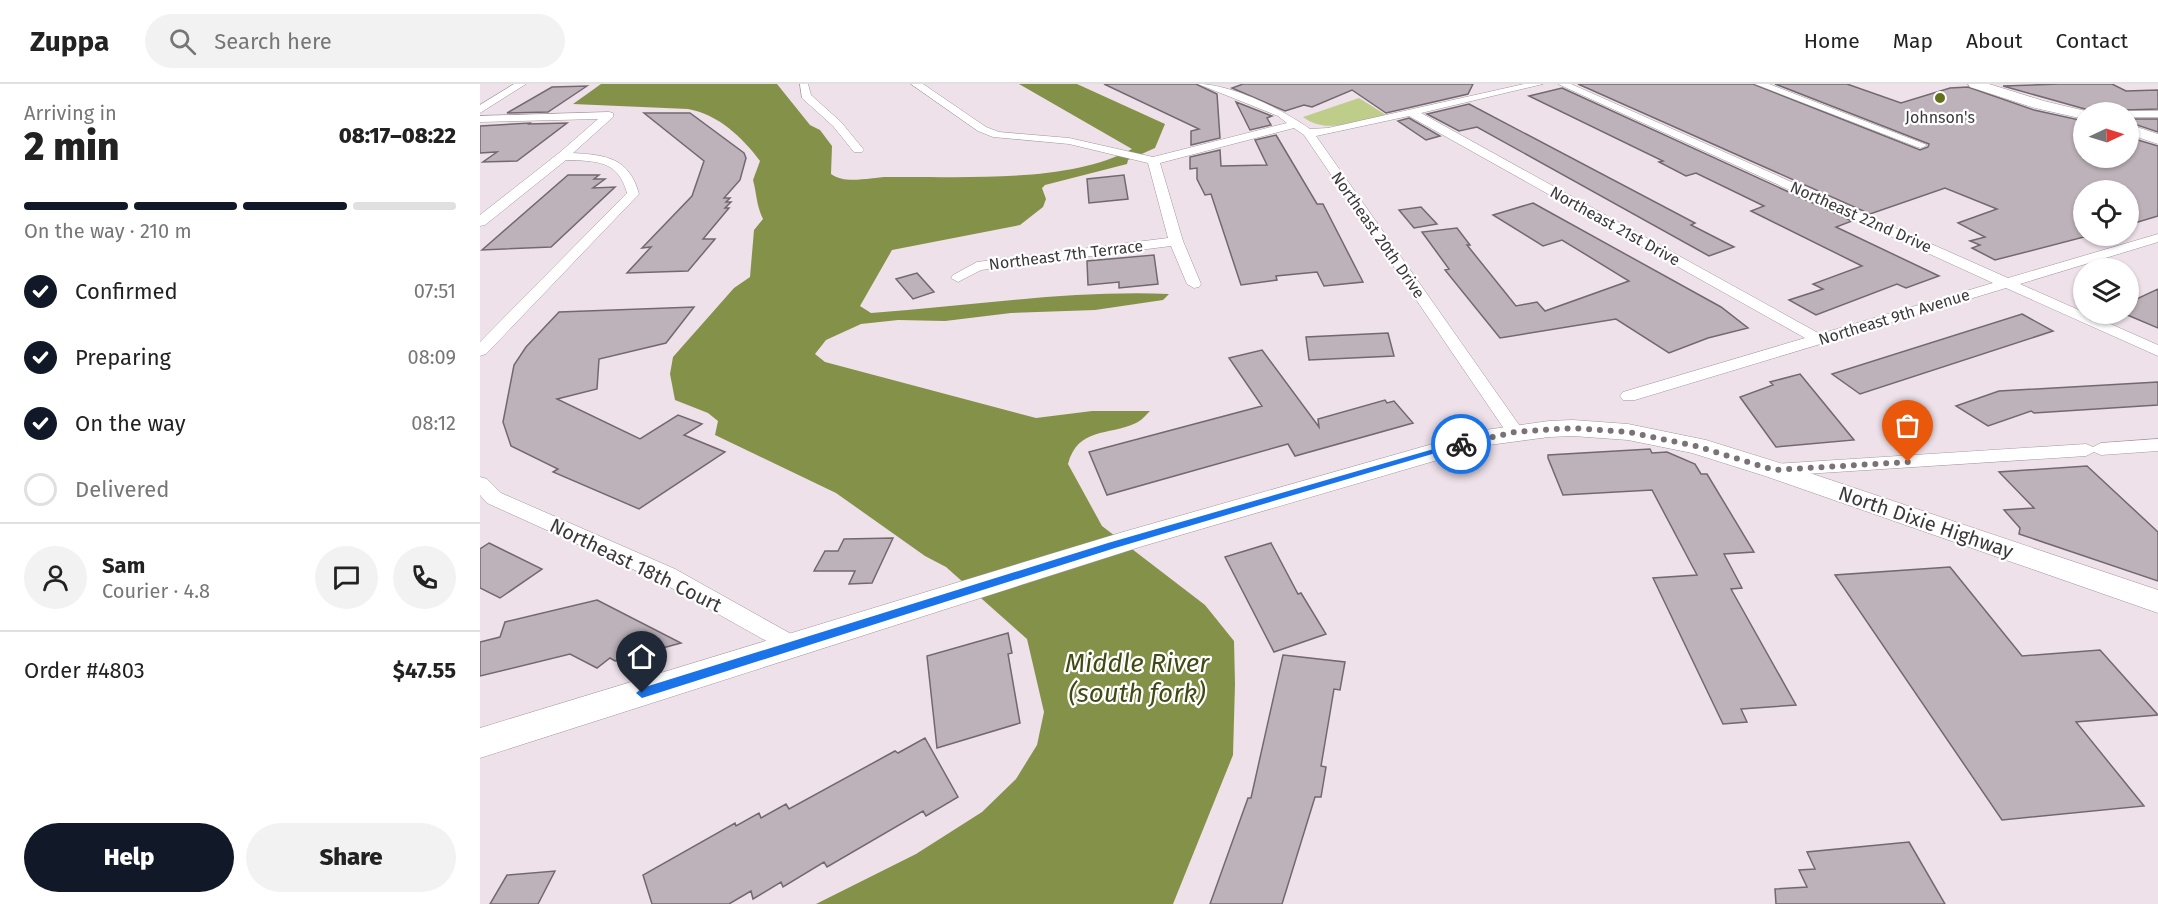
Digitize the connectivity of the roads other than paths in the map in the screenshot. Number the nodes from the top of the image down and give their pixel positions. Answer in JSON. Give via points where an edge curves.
{"nodes":[{"id":1,"x":521,"y":84,"type":"edge"},
{"id":2,"x":794,"y":84,"type":"edge"},
{"id":3,"x":810,"y":84,"type":"edge"},
{"id":4,"x":916,"y":84,"type":"edge"},
{"id":5,"x":1203,"y":84,"type":"edge"},
{"id":6,"x":1538,"y":84,"type":"edge"},
{"id":7,"x":1563,"y":84,"type":"edge"},
{"id":8,"x":1760,"y":84,"type":"edge"},
{"id":9,"x":1975,"y":84,"type":"edge"},
{"id":10,"x":804,"y":85,"type":"edge"},
{"id":11,"x":480,"y":111,"type":"edge"},
{"id":12,"x":1412,"y":113,"type":"junction"},
{"id":13,"x":2073,"y":113,"type":"edge"},
{"id":14,"x":2155,"y":114,"type":"edge"},
{"id":15,"x":480,"y":119,"type":"edge"},
{"id":16,"x":2139,"y":121,"type":"edge"},
{"id":17,"x":1296,"y":124,"type":"junction"},
{"id":18,"x":2139,"y":130,"type":"edge"},
{"id":19,"x":2139,"y":132,"type":"edge"},
{"id":20,"x":1308,"y":133,"type":"junction"},
{"id":21,"x":2158,"y":139,"type":"edge"},
{"id":22,"x":2158,"y":144,"type":"edge"},
{"id":23,"x":1921,"y":145,"type":"dead end"},
{"id":24,"x":858,"y":150,"type":"dead end"},
{"id":25,"x":563,"y":156,"type":"junction"},
{"id":26,"x":1153,"y":161,"type":"junction"},
{"id":27,"x":480,"y":222,"type":"edge"},
{"id":28,"x":2158,"y":238,"type":"edge"},
{"id":29,"x":1176,"y":241,"type":"junction"},
{"id":30,"x":958,"y":278,"type":"dead end"},
{"id":31,"x":2007,"y":283,"type":"junction"},
{"id":32,"x":1194,"y":284,"type":"dead end"},
{"id":33,"x":1819,"y":340,"type":"junction"},
{"id":34,"x":480,"y":351,"type":"edge"},
{"id":35,"x":2158,"y":351,"type":"edge"},
{"id":36,"x":1629,"y":396,"type":"dead end"},
{"id":37,"x":1515,"y":432,"type":"junction"},
{"id":38,"x":2158,"y":445,"type":"edge"},
{"id":39,"x":1774,"y":470,"type":"junction"},
{"id":40,"x":485,"y":494,"type":"edge"},
{"id":41,"x":2158,"y":602,"type":"edge"},
{"id":42,"x":794,"y":646,"type":"junction"},
{"id":43,"x":480,"y":743,"type":"edge"}],
"edges":[{"from":1,"to":11,"type":"street"},
{"from":2,"to":10,"type":"street"},
{"from":3,"to":10,"type":"street"},
{"from":4,"to":26,"type":"street","via":[[997,135],[1069,141]]},
{"from":5,"to":17,"type":"street","name":"Northeast 20th Drive","via":[[1282,114]]},
{"from":6,"to":12,"type":"street"},
{"from":7,"to":31,"type":"street","name":"Northeast 22nd Drive"},
{"from":8,"to":23,"type":"street"},
{"from":9,"to":13,"type":"street"},
{"from":10,"to":24,"type":"street","via":[[806,96]]},
{"from":12,"to":20,"type":"street"},
{"from":12,"to":33,"type":"street","name":"Northeast 21st Drive"},
{"from":14,"to":16,"type":"street"},
{"from":15,"to":25,"type":"street","via":[[609,115]]},
{"from":17,"to":20,"type":"street","name":"Northeast 20th Drive"},
{"from":17,"to":26,"type":"street"},
{"from":18,"to":21,"type":"street"},
{"from":19,"to":22,"type":"street"},
{"from":20,"to":37,"type":"street","name":"Northeast 20th Drive"},
{"from":25,"to":27,"type":"street"},
{"from":25,"to":34,"type":"street","via":[[602,159],[620,167],[631,180],[633,194]]},
{"from":26,"to":29,"type":"street"},
{"from":28,"to":31,"type":"street","name":"Northeast 9th Avenue"},
{"from":29,"to":30,"type":"street","name":"Northeast 7th Terrace","via":[[977,266]]},
{"from":29,"to":32,"type":"street"},
{"from":31,"to":33,"type":"street","name":"Northeast 9th Avenue"},
{"from":31,"to":35,"type":"street","name":"Northeast 22nd Drive"},
{"from":33,"to":36,"type":"street","name":"Northeast 9th Avenue"},
{"from":37,"to":39,"type":"street","name":"North Dixie Highway","via":[[1573,428],[1628,432],[1696,446]]},
{"from":37,"to":42,"type":"street","name":"North Dixie Highway","via":[[1133,539]]},
{"from":38,"to":39,"type":"street"},
{"from":39,"to":41,"type":"street","name":"North Dixie Highway"},
{"from":40,"to":42,"type":"street","name":"Northeast 18th Court","via":[[667,575]]},
{"from":42,"to":43,"type":"street","name":"North Dixie Highway"}]}
